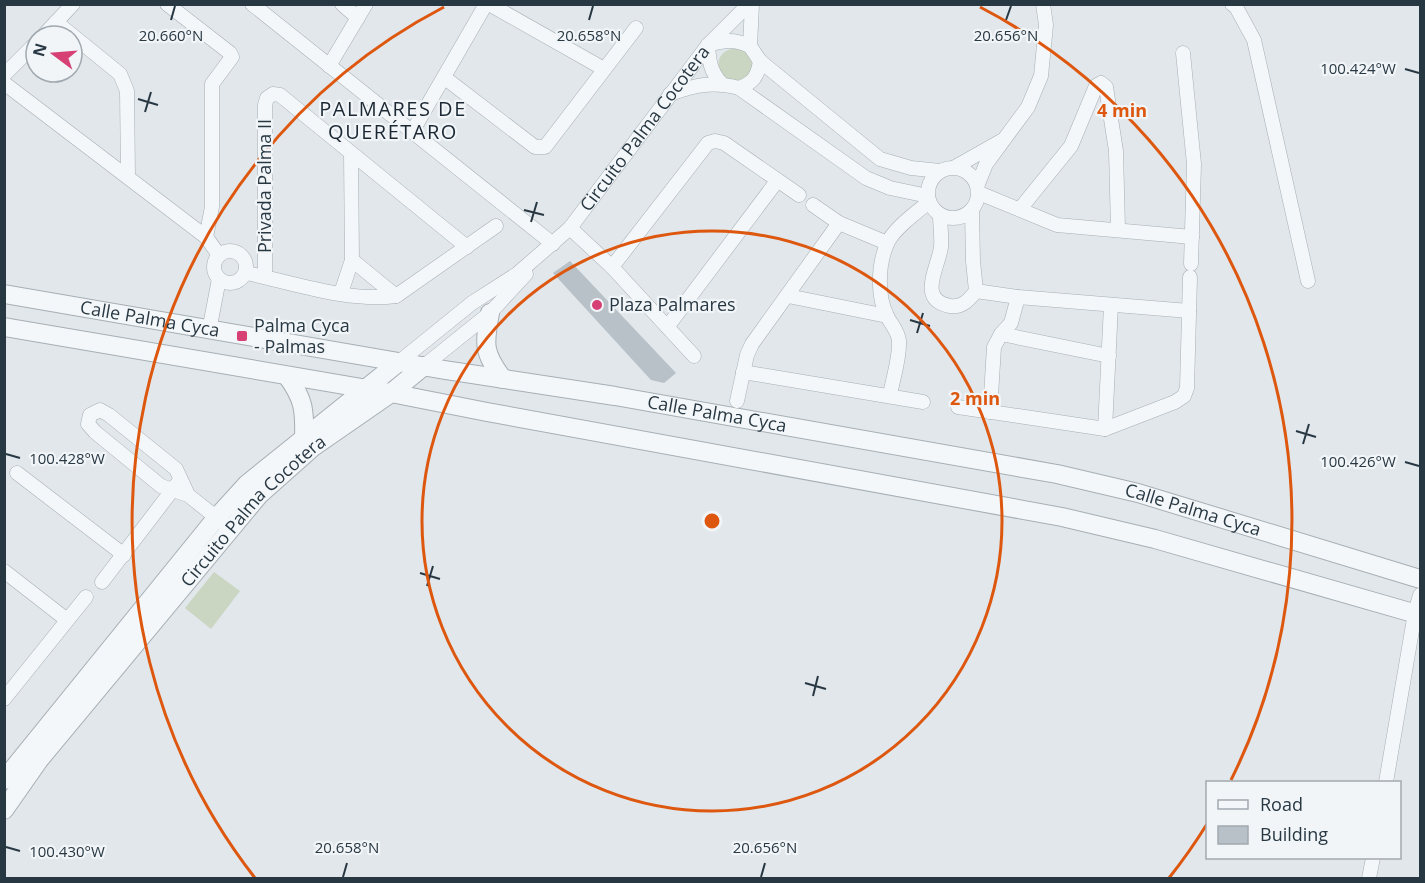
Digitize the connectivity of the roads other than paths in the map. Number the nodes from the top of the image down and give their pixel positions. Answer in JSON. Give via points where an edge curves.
{"nodes":[{"id":1,"x":73,"y":4,"type":"edge"},
{"id":2,"x":167,"y":4,"type":"edge"},
{"id":3,"x":252,"y":4,"type":"edge"},
{"id":4,"x":342,"y":4,"type":"edge"},
{"id":5,"x":366,"y":4,"type":"edge"},
{"id":6,"x":488,"y":4,"type":"edge"},
{"id":7,"x":751,"y":4,"type":"edge"},
{"id":8,"x":1043,"y":4,"type":"edge"},
{"id":9,"x":1232,"y":4,"type":"edge"},
{"id":10,"x":358,"y":18,"type":"junction"},
{"id":11,"x":56,"y":22,"type":"joint"},
{"id":12,"x":636,"y":28,"type":"dead end"},
{"id":13,"x":708,"y":45,"type":"junction"},
{"id":14,"x":750,"y":46,"type":"junction"},
{"id":15,"x":1183,"y":53,"type":"dead end"},
{"id":16,"x":24,"y":55,"type":"edge"},
{"id":17,"x":760,"y":62,"type":"junction"},
{"id":18,"x":329,"y":66,"type":"junction"},
{"id":19,"x":604,"y":69,"type":"junction"},
{"id":20,"x":4,"y":75,"type":"edge"},
{"id":21,"x":445,"y":78,"type":"junction"},
{"id":22,"x":4,"y":83,"type":"edge"},
{"id":23,"x":721,"y":83,"type":"junction"},
{"id":24,"x":739,"y":88,"type":"junction"},
{"id":25,"x":670,"y":94,"type":"junction"},
{"id":26,"x":412,"y":132,"type":"junction"},
{"id":27,"x":1008,"y":137,"type":"junction"},
{"id":28,"x":351,"y":153,"type":"junction"},
{"id":29,"x":955,"y":167,"type":"junction"},
{"id":30,"x":940,"y":171,"type":"junction"},
{"id":31,"x":128,"y":176,"type":"junction"},
{"id":32,"x":777,"y":181,"type":"junction"},
{"id":33,"x":978,"y":189,"type":"junction"},
{"id":34,"x":799,"y":195,"type":"dead end"},
{"id":35,"x":813,"y":205,"type":"dead end"},
{"id":36,"x":933,"y":205,"type":"junction"},
{"id":37,"x":1020,"y":209,"type":"junction"},
{"id":38,"x":972,"y":211,"type":"junction"},
{"id":39,"x":839,"y":223,"type":"junction"},
{"id":40,"x":496,"y":226,"type":"dead end"},
{"id":41,"x":570,"y":228,"type":"junction"},
{"id":42,"x":1118,"y":229,"type":"junction"},
{"id":43,"x":206,"y":237,"type":"junction"},
{"id":44,"x":1192,"y":237,"type":"junction"},
{"id":45,"x":887,"y":243,"type":"junction"},
{"id":46,"x":553,"y":244,"type":"junction"},
{"id":47,"x":467,"y":247,"type":"junction"},
{"id":48,"x":542,"y":254,"type":"junction"},
{"id":49,"x":219,"y":255,"type":"junction"},
{"id":50,"x":352,"y":260,"type":"junction"},
{"id":51,"x":612,"y":267,"type":"junction"},
{"id":52,"x":246,"y":273,"type":"junction"},
{"id":53,"x":265,"y":277,"type":"junction"},
{"id":54,"x":1308,"y":281,"type":"dead end"},
{"id":55,"x":223,"y":282,"type":"junction"},
{"id":56,"x":982,"y":292,"type":"junction"},
{"id":57,"x":341,"y":293,"type":"junction"},
{"id":58,"x":4,"y":294,"type":"edge"},
{"id":59,"x":396,"y":296,"type":"junction"},
{"id":60,"x":788,"y":296,"type":"junction"},
{"id":61,"x":1018,"y":297,"type":"junction"},
{"id":62,"x":1111,"y":305,"type":"junction"},
{"id":63,"x":1189,"y":311,"type":"junction"},
{"id":64,"x":490,"y":313,"type":"junction"},
{"id":65,"x":887,"y":316,"type":"junction"},
{"id":66,"x":668,"y":326,"type":"junction"},
{"id":67,"x":4,"y":327,"type":"edge"},
{"id":68,"x":212,"y":331,"type":"junction"},
{"id":69,"x":1001,"y":334,"type":"junction"},
{"id":70,"x":694,"y":356,"type":"dead end"},
{"id":71,"x":1109,"y":356,"type":"junction"},
{"id":72,"x":399,"y":362,"type":"junction"},
{"id":73,"x":424,"y":366,"type":"junction"},
{"id":74,"x":743,"y":372,"type":"junction"},
{"id":75,"x":287,"y":376,"type":"junction"},
{"id":76,"x":503,"y":379,"type":"junction"},
{"id":77,"x":367,"y":389,"type":"junction"},
{"id":78,"x":392,"y":393,"type":"junction"},
{"id":79,"x":890,"y":395,"type":"junction"},
{"id":80,"x":737,"y":401,"type":"dead end"},
{"id":81,"x":923,"y":402,"type":"dead end"},
{"id":82,"x":958,"y":407,"type":"dead end"},
{"id":83,"x":990,"y":412,"type":"junction"},
{"id":84,"x":1105,"y":429,"type":"junction"},
{"id":85,"x":304,"y":439,"type":"junction"},
{"id":86,"x":17,"y":473,"type":"dead end"},
{"id":87,"x":176,"y":484,"type":"junction"},
{"id":88,"x":217,"y":517,"type":"junction"},
{"id":89,"x":231,"y":529,"type":"junction"},
{"id":90,"x":124,"y":555,"type":"junction"},
{"id":91,"x":4,"y":571,"type":"edge"},
{"id":92,"x":1420,"y":579,"type":"edge"},
{"id":93,"x":102,"y":582,"type":"dead end"},
{"id":94,"x":1420,"y":595,"type":"edge"},
{"id":95,"x":86,"y":597,"type":"dead end"},
{"id":96,"x":1418,"y":614,"type":"edge"},
{"id":97,"x":67,"y":620,"type":"junction"},
{"id":98,"x":10,"y":681,"type":"edge"},
{"id":99,"x":4,"y":699,"type":"edge"},
{"id":100,"x":4,"y":780,"type":"edge"},
{"id":101,"x":1386,"y":781,"type":"edge"},
{"id":102,"x":5,"y":807,"type":"edge"},
{"id":103,"x":1373,"y":859,"type":"edge"},
{"id":104,"x":1369,"y":879,"type":"edge"}],
"edges":[{"from":1,"to":11,"type":"street"},
{"from":2,"to":43,"type":"street","via":[[232,57],[212,84],[212,207]]},
{"from":3,"to":18,"type":"street"},
{"from":4,"to":10,"type":"street"},
{"from":5,"to":10,"type":"street"},
{"from":6,"to":19,"type":"street"},
{"from":6,"to":21,"type":"street"},
{"from":7,"to":13,"type":"street","name":"Circuito Palma Cocotera"},
{"from":7,"to":14,"type":"street"},
{"from":8,"to":27,"type":"street","via":[[1046,26],[1041,76],[1028,107]]},
{"from":9,"to":54,"type":"street","via":[[1254,40]]},
{"from":10,"to":18,"type":"street"},
{"from":11,"to":31,"type":"street","via":[[120,74],[126,91]]},
{"from":12,"to":19,"type":"street"},
{"from":13,"to":14,"type":"street","via":[[727,40]]},
{"from":13,"to":23,"type":"street","via":[[710,67]]},
{"from":13,"to":25,"type":"street","name":"Circuito Palma Cocotera"},
{"from":14,"to":17,"type":"street"},
{"from":15,"to":44,"type":"street","via":[[1194,164]]},
{"from":16,"to":20,"type":"street"},
{"from":17,"to":24,"type":"street","via":[[756,78]]},
{"from":17,"to":30,"type":"street","via":[[880,159]]},
{"from":18,"to":26,"type":"street"},
{"from":19,"to":21,"type":"street","via":[[545,147],[539,148]]},
{"from":21,"to":26,"type":"street"},
{"from":22,"to":31,"type":"street"},
{"from":23,"to":24,"type":"street"},
{"from":23,"to":25,"type":"street","via":[[696,85]]},
{"from":24,"to":36,"type":"street","via":[[866,178]]},
{"from":25,"to":41,"type":"street","name":"Circuito Palma Cocotera"},
{"from":26,"to":46,"type":"street"},
{"from":27,"to":29,"type":"street"},
{"from":27,"to":33,"type":"street","via":[[986,164]]},
{"from":28,"to":47,"type":"street","name":"Privada Palma II"},
{"from":28,"to":50,"type":"street"},
{"from":28,"to":53,"type":"street","name":"Privada Palma II","via":[[280,95],[267,98]]},
{"from":29,"to":30,"type":"street"},
{"from":29,"to":33,"type":"street","via":[[972,176]]},
{"from":30,"to":36,"type":"street","via":[[929,186]]},
{"from":31,"to":43,"type":"street"},
{"from":32,"to":34,"type":"street"},
{"from":32,"to":51,"type":"street","via":[[724,143],[708,143]]},
{"from":32,"to":66,"type":"street"},
{"from":33,"to":37,"type":"street"},
{"from":33,"to":38,"type":"street"},
{"from":35,"to":39,"type":"street"},
{"from":36,"to":38,"type":"street","via":[[951,219]]},
{"from":36,"to":45,"type":"street","via":[[905,223]]},
{"from":36,"to":56,"type":"street","via":[[941,248],[932,275],[935,297],[941,303],[961,305]]},
{"from":37,"to":42,"type":"street","via":[[1057,225]]},
{"from":37,"to":42,"type":"street","via":[[1071,146],[1096,86],[1101,83],[1107,87],[1116,151]]},
{"from":38,"to":56,"type":"street","via":[[973,261]]},
{"from":39,"to":45,"type":"street"},
{"from":39,"to":60,"type":"street"},
{"from":40,"to":47,"type":"street"},
{"from":41,"to":46,"type":"street","name":"Circuito Palma Cocotera"},
{"from":41,"to":51,"type":"street"},
{"from":42,"to":44,"type":"street"},
{"from":43,"to":49,"type":"street"},
{"from":44,"to":63,"type":"street"},
{"from":45,"to":65,"type":"street","via":[[880,287]]},
{"from":46,"to":48,"type":"street","name":"Circuito Palma Cocotera"},
{"from":47,"to":59,"type":"street"},
{"from":48,"to":64,"type":"street","name":"Circuito Palma Cocotera"},
{"from":48,"to":72,"type":"street","name":"Circuito Palma Cocotera","via":[[472,303]]},
{"from":49,"to":52,"type":"street","via":[[236,251],[247,264]]},
{"from":49,"to":55,"type":"street","via":[[214,272]]},
{"from":50,"to":57,"type":"street"},
{"from":50,"to":59,"type":"street"},
{"from":51,"to":66,"type":"street"},
{"from":52,"to":53,"type":"street","name":"Privada Palma II"},
{"from":52,"to":55,"type":"street","via":[[236,284]]},
{"from":53,"to":57,"type":"street","name":"Privada Palma II"},
{"from":55,"to":68,"type":"street"},
{"from":56,"to":61,"type":"street"},
{"from":57,"to":59,"type":"street","name":"Privada Palma II"},
{"from":58,"to":68,"type":"street","name":"Calle Palma Cyca"},
{"from":60,"to":65,"type":"street"},
{"from":60,"to":74,"type":"street","via":[[752,344]]},
{"from":61,"to":62,"type":"street"},
{"from":61,"to":69,"type":"street","via":[[1011,323]]},
{"from":62,"to":63,"type":"street"},
{"from":62,"to":71,"type":"street"},
{"from":63,"to":84,"type":"street","via":[[1184,396]]},
{"from":64,"to":73,"type":"street","name":"Circuito Palma Cocotera"},
{"from":64,"to":76,"type":"street","via":[[485,339],[491,364]]},
{"from":65,"to":79,"type":"street","via":[[899,340]]},
{"from":66,"to":70,"type":"street"},
{"from":67,"to":75,"type":"street","name":"Calle Palma Cyca"},
{"from":68,"to":72,"type":"street","name":"Calle Palma Cyca"},
{"from":69,"to":71,"type":"street"},
{"from":69,"to":83,"type":"street","via":[[994,347]]},
{"from":71,"to":84,"type":"street"},
{"from":72,"to":73,"type":"street","name":"Calle Palma Cyca"},
{"from":72,"to":77,"type":"street","name":"Circuito Palma Cocotera"},
{"from":73,"to":76,"type":"street","name":"Calle Palma Cyca"},
{"from":73,"to":78,"type":"street","name":"Circuito Palma Cocotera"},
{"from":74,"to":79,"type":"street"},
{"from":74,"to":80,"type":"street"},
{"from":75,"to":77,"type":"street","name":"Calle Palma Cyca"},
{"from":75,"to":85,"type":"street","via":[[304,404]]},
{"from":76,"to":92,"type":"street","name":"Calle Palma Cyca","via":[[1101,483]]},
{"from":77,"to":78,"type":"street","name":"Calle Palma Cyca"},
{"from":77,"to":85,"type":"street","name":"Circuito Palma Cocotera"},
{"from":78,"to":89,"type":"street","name":"Circuito Palma Cocotera","via":[[313,447],[259,495]]},
{"from":78,"to":96,"type":"street","name":"Calle Palma Cyca","via":[[1084,522]]},
{"from":79,"to":81,"type":"street"},
{"from":82,"to":83,"type":"street"},
{"from":83,"to":84,"type":"street"},
{"from":85,"to":88,"type":"street","name":"Circuito Palma Cocotera","via":[[247,483]]},
{"from":86,"to":90,"type":"street"},
{"from":87,"to":87,"type":"street","via":[[176,469],[108,415],[100,410],[90,415],[88,424],[95,432],[161,486]]},
{"from":87,"to":88,"type":"street"},
{"from":87,"to":90,"type":"street"},
{"from":88,"to":89,"type":"street"},
{"from":88,"to":100,"type":"street","name":"Circuito Palma Cocotera"},
{"from":89,"to":102,"type":"street","name":"Circuito Palma Cocotera","via":[[39,760]]},
{"from":90,"to":93,"type":"street"},
{"from":91,"to":97,"type":"street"},
{"from":94,"to":96,"type":"street"},
{"from":95,"to":97,"type":"street"},
{"from":96,"to":101,"type":"street"},
{"from":97,"to":98,"type":"street"},
{"from":98,"to":99,"type":"street"},
{"from":103,"to":104,"type":"street"}]}
